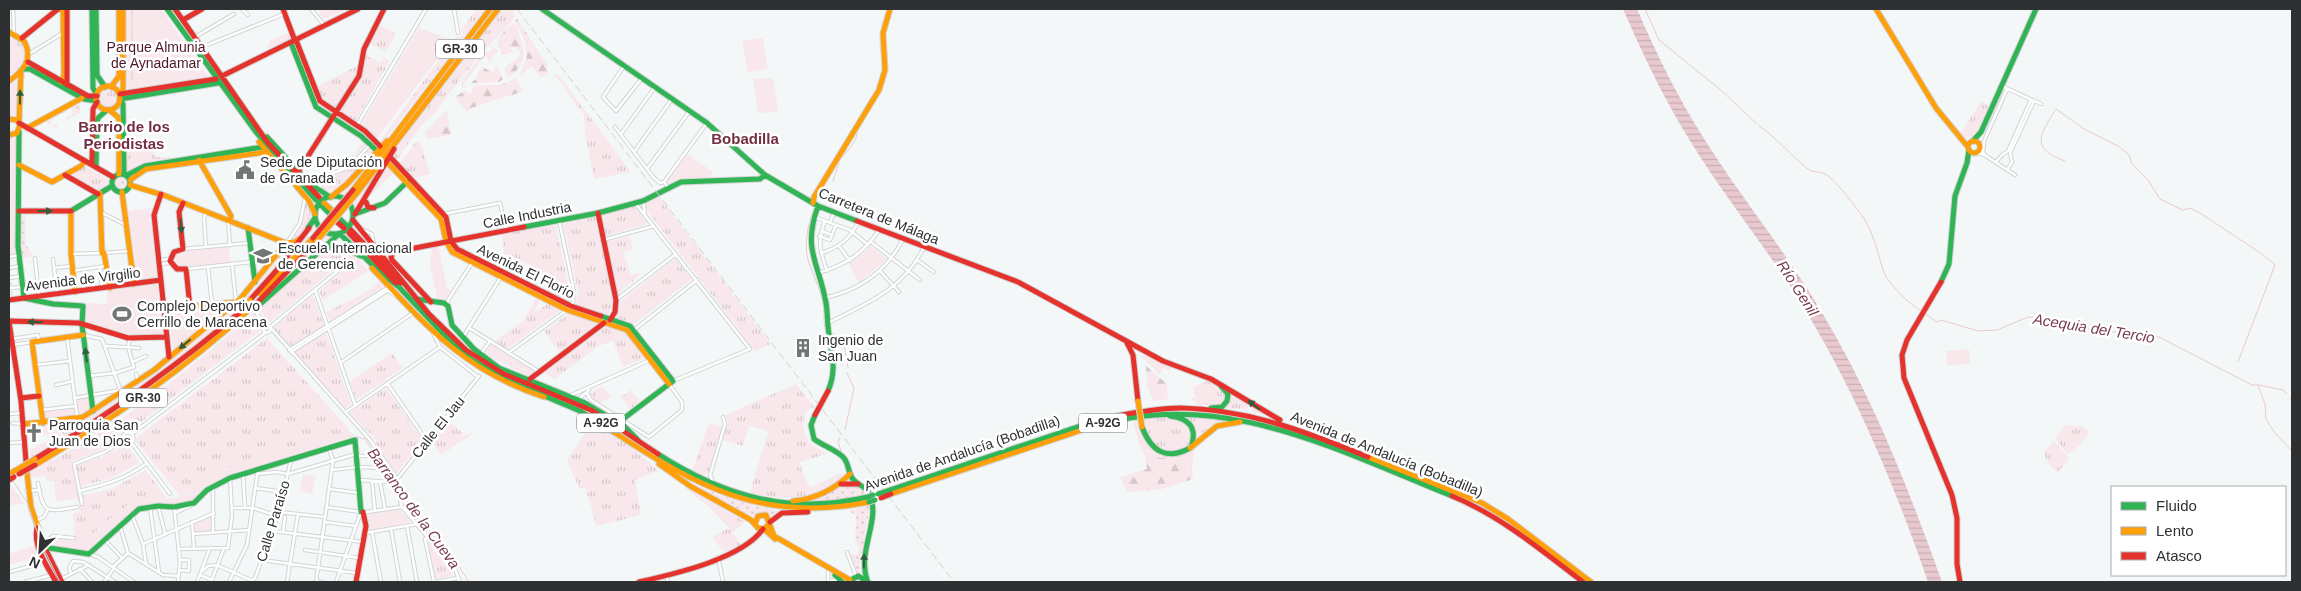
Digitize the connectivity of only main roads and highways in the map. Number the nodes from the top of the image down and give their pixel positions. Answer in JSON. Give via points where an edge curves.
{"nodes":[{"id":1,"x":59,"y":9,"type":"edge"},
{"id":2,"x":67,"y":9,"type":"edge"},
{"id":3,"x":94,"y":9,"type":"edge"},
{"id":4,"x":121,"y":9,"type":"edge"},
{"id":5,"x":167,"y":9,"type":"edge"},
{"id":6,"x":176,"y":9,"type":"edge"},
{"id":7,"x":202,"y":9,"type":"edge"},
{"id":8,"x":358,"y":9,"type":"edge"},
{"id":9,"x":384,"y":9,"type":"edge"},
{"id":10,"x":490,"y":9,"type":"edge"},
{"id":11,"x":498,"y":9,"type":"edge"},
{"id":12,"x":542,"y":9,"type":"edge"},
{"id":13,"x":890,"y":9,"type":"edge"},
{"id":14,"x":1876,"y":9,"type":"edge"},
{"id":15,"x":2036,"y":9,"type":"edge"},
{"id":16,"x":194,"y":11,"type":"edge"},
{"id":17,"x":284,"y":11,"type":"edge"},
{"id":18,"x":184,"y":20,"type":"junction"},
{"id":19,"x":11,"y":32,"type":"edge"},
{"id":20,"x":22,"y":38,"type":"junction"},
{"id":21,"x":294,"y":42,"type":"junction"},
{"id":22,"x":28,"y":62,"type":"junction"},
{"id":23,"x":23,"y":70,"type":"junction"},
{"id":24,"x":225,"y":76,"type":"junction"},
{"id":25,"x":9,"y":81,"type":"edge"},
{"id":26,"x":217,"y":81,"type":"junction"},
{"id":27,"x":61,"y":82,"type":"junction"},
{"id":28,"x":67,"y":85,"type":"junction"},
{"id":29,"x":123,"y":86,"type":"junction"},
{"id":30,"x":108,"y":87,"type":"junction"},
{"id":31,"x":430,"y":89,"type":"junction"},
{"id":32,"x":74,"y":93,"type":"junction"},
{"id":33,"x":130,"y":93,"type":"junction"},
{"id":34,"x":233,"y":93,"type":"junction"},
{"id":35,"x":120,"y":97,"type":"junction"},
{"id":36,"x":82,"y":98,"type":"junction"},
{"id":37,"x":97,"y":99,"type":"junction"},
{"id":38,"x":74,"y":101,"type":"junction"},
{"id":39,"x":108,"y":110,"type":"junction"},
{"id":40,"x":335,"y":115,"type":"junction"},
{"id":41,"x":415,"y":118,"type":"junction"},
{"id":42,"x":9,"y":119,"type":"edge"},
{"id":43,"x":19,"y":123,"type":"junction"},
{"id":44,"x":33,"y":125,"type":"junction"},
{"id":45,"x":253,"y":126,"type":"junction"},
{"id":46,"x":27,"y":128,"type":"junction"},
{"id":47,"x":20,"y":130,"type":"junction"},
{"id":48,"x":34,"y":132,"type":"junction"},
{"id":49,"x":1981,"y":132,"type":"junction"},
{"id":50,"x":10,"y":135,"type":"edge"},
{"id":51,"x":367,"y":136,"type":"junction"},
{"id":52,"x":1961,"y":136,"type":"junction"},
{"id":53,"x":20,"y":141,"type":"junction"},
{"id":54,"x":1973,"y":141,"type":"junction"},
{"id":55,"x":1968,"y":148,"type":"junction"},
{"id":56,"x":265,"y":149,"type":"junction"},
{"id":57,"x":1979,"y":150,"type":"junction"},
{"id":58,"x":199,"y":160,"type":"junction"},
{"id":59,"x":389,"y":160,"type":"dead end"},
{"id":60,"x":84,"y":161,"type":"junction"},
{"id":61,"x":1967,"y":163,"type":"junction"},
{"id":62,"x":19,"y":165,"type":"junction"},
{"id":63,"x":94,"y":166,"type":"junction"},
{"id":64,"x":29,"y":170,"type":"junction"},
{"id":65,"x":72,"y":171,"type":"junction"},
{"id":66,"x":298,"y":172,"type":"junction"},
{"id":67,"x":19,"y":175,"type":"junction"},
{"id":68,"x":65,"y":175,"type":"junction"},
{"id":69,"x":765,"y":175,"type":"junction"},
{"id":70,"x":113,"y":177,"type":"junction"},
{"id":71,"x":376,"y":177,"type":"junction"},
{"id":72,"x":126,"y":178,"type":"junction"},
{"id":73,"x":72,"y":179,"type":"junction"},
{"id":74,"x":409,"y":180,"type":"junction"},
{"id":75,"x":112,"y":186,"type":"junction"},
{"id":76,"x":91,"y":190,"type":"junction"},
{"id":77,"x":122,"y":192,"type":"junction"},
{"id":78,"x":355,"y":192,"type":"junction"},
{"id":79,"x":99,"y":193,"type":"junction"},
{"id":80,"x":162,"y":194,"type":"junction"},
{"id":81,"x":319,"y":196,"type":"junction"},
{"id":82,"x":330,"y":197,"type":"junction"},
{"id":83,"x":91,"y":198,"type":"junction"},
{"id":84,"x":183,"y":203,"type":"junction"},
{"id":85,"x":323,"y":204,"type":"dead end"},
{"id":86,"x":815,"y":204,"type":"junction"},
{"id":87,"x":374,"y":208,"type":"junction"},
{"id":88,"x":19,"y":211,"type":"junction"},
{"id":89,"x":70,"y":211,"type":"junction"},
{"id":90,"x":331,"y":213,"type":"dead end"},
{"id":91,"x":598,"y":213,"type":"junction"},
{"id":92,"x":315,"y":216,"type":"junction"},
{"id":93,"x":354,"y":217,"type":"junction"},
{"id":94,"x":228,"y":220,"type":"junction"},
{"id":95,"x":339,"y":220,"type":"dead end"},
{"id":96,"x":345,"y":227,"type":"dead end"},
{"id":97,"x":248,"y":228,"type":"junction"},
{"id":98,"x":309,"y":228,"type":"junction"},
{"id":99,"x":352,"y":230,"type":"junction"},
{"id":100,"x":339,"y":234,"type":"junction"},
{"id":101,"x":449,"y":241,"type":"junction"},
{"id":102,"x":286,"y":243,"type":"junction"},
{"id":103,"x":354,"y":245,"type":"junction"},
{"id":104,"x":324,"y":249,"type":"junction"},
{"id":105,"x":361,"y":256,"type":"junction"},
{"id":106,"x":161,"y":280,"type":"junction"},
{"id":107,"x":255,"y":282,"type":"junction"},
{"id":108,"x":134,"y":284,"type":"junction"},
{"id":109,"x":401,"y":285,"type":"junction"},
{"id":110,"x":110,"y":288,"type":"junction"},
{"id":111,"x":75,"y":292,"type":"junction"},
{"id":112,"x":24,"y":298,"type":"junction"},
{"id":113,"x":416,"y":299,"type":"junction"},
{"id":114,"x":10,"y":300,"type":"edge"},
{"id":115,"x":236,"y":302,"type":"junction"},
{"id":116,"x":431,"y":302,"type":"junction"},
{"id":117,"x":253,"y":303,"type":"junction"},
{"id":118,"x":190,"y":307,"type":"junction"},
{"id":119,"x":569,"y":308,"type":"junction"},
{"id":120,"x":246,"y":309,"type":"junction"},
{"id":121,"x":164,"y":310,"type":"junction"},
{"id":122,"x":611,"y":319,"type":"junction"},
{"id":123,"x":9,"y":321,"type":"edge"},
{"id":124,"x":605,"y":323,"type":"junction"},
{"id":125,"x":82,"y":325,"type":"junction"},
{"id":126,"x":631,"y":331,"type":"junction"},
{"id":127,"x":83,"y":334,"type":"junction"},
{"id":128,"x":167,"y":337,"type":"junction"},
{"id":129,"x":1125,"y":340,"type":"junction"},
{"id":130,"x":450,"y":347,"type":"junction"},
{"id":131,"x":1137,"y":347,"type":"junction"},
{"id":132,"x":1146,"y":352,"type":"junction"},
{"id":133,"x":170,"y":354,"type":"junction"},
{"id":134,"x":1134,"y":356,"type":"junction"},
{"id":135,"x":513,"y":376,"type":"junction"},
{"id":136,"x":1210,"y":379,"type":"junction"},
{"id":137,"x":530,"y":385,"type":"junction"},
{"id":138,"x":39,"y":396,"type":"junction"},
{"id":139,"x":21,"y":398,"type":"junction"},
{"id":140,"x":1180,"y":408,"type":"junction"},
{"id":141,"x":93,"y":410,"type":"junction"},
{"id":142,"x":602,"y":413,"type":"junction"},
{"id":143,"x":623,"y":419,"type":"junction"},
{"id":144,"x":1118,"y":419,"type":"junction"},
{"id":145,"x":607,"y":420,"type":"junction"},
{"id":146,"x":615,"y":421,"type":"junction"},
{"id":147,"x":43,"y":423,"type":"junction"},
{"id":148,"x":24,"y":424,"type":"junction"},
{"id":149,"x":624,"y":426,"type":"junction"},
{"id":150,"x":1296,"y":428,"type":"junction"},
{"id":151,"x":1312,"y":438,"type":"junction"},
{"id":152,"x":640,"y":442,"type":"junction"},
{"id":153,"x":634,"y":445,"type":"junction"},
{"id":154,"x":1190,"y":448,"type":"junction"},
{"id":155,"x":26,"y":461,"type":"dead end"},
{"id":156,"x":35,"y":462,"type":"junction"},
{"id":157,"x":26,"y":473,"type":"dead end"},
{"id":158,"x":13,"y":474,"type":"edge"},
{"id":159,"x":850,"y":474,"type":"junction"},
{"id":160,"x":858,"y":484,"type":"junction"},
{"id":161,"x":837,"y":486,"type":"junction"},
{"id":162,"x":890,"y":492,"type":"junction"},
{"id":163,"x":874,"y":498,"type":"junction"},
{"id":164,"x":778,"y":502,"type":"junction"},
{"id":165,"x":832,"y":508,"type":"junction"},
{"id":166,"x":769,"y":523,"type":"junction"},
{"id":167,"x":37,"y":528,"type":"junction"},
{"id":168,"x":760,"y":528,"type":"junction"},
{"id":169,"x":760,"y":536,"type":"junction"},
{"id":170,"x":770,"y":536,"type":"junction"},
{"id":171,"x":44,"y":542,"type":"junction"},
{"id":172,"x":38,"y":547,"type":"junction"},
{"id":173,"x":46,"y":551,"type":"junction"},
{"id":174,"x":59,"y":581,"type":"edge"},
{"id":175,"x":841,"y":581,"type":"edge"},
{"id":176,"x":849,"y":581,"type":"edge"},
{"id":177,"x":868,"y":581,"type":"edge"},
{"id":178,"x":356,"y":582,"type":"edge"},
{"id":179,"x":639,"y":582,"type":"edge"},
{"id":180,"x":1584,"y":582,"type":"edge"},
{"id":181,"x":1591,"y":582,"type":"edge"},
{"id":182,"x":1960,"y":582,"type":"edge"}],
"edges":[{"from":1,"to":20,"type":"main road"},
{"from":1,"to":27,"type":"main road","via":[[63,12],[64,75]]},
{"from":2,"to":28,"type":"main road"},
{"from":3,"to":30,"type":"main road","via":[[97,75]]},
{"from":3,"to":37,"type":"main road","via":[[93,88]]},
{"from":4,"to":29,"type":"main road"},
{"from":4,"to":30,"type":"main road","via":[[119,76]]},
{"from":5,"to":26,"type":"main road"},
{"from":6,"to":18,"type":"main road"},
{"from":7,"to":16,"type":"main road"},
{"from":8,"to":21,"type":"main road"},
{"from":9,"to":40,"type":"main road","via":[[364,49],[359,76]]},
{"from":10,"to":31,"type":"main road","number":"GR-30"},
{"from":11,"to":41,"type":"main road","number":"GR-30"},
{"from":12,"to":69,"type":"main road","name":"Carretera de Málaga","via":[[707,123]]},
{"from":13,"to":86,"type":"main road","via":[[883,33],[885,70],[879,90],[815,195]]},
{"from":14,"to":52,"type":"main road","via":[[1936,108]]},
{"from":15,"to":49,"type":"main road"},
{"from":16,"to":18,"type":"main road"},
{"from":17,"to":21,"type":"main road"},
{"from":18,"to":24,"type":"main road"},
{"from":19,"to":20,"type":"main road"},
{"from":20,"to":22,"type":"main road","via":[[27,45]]},
{"from":21,"to":24,"type":"main road"},
{"from":21,"to":40,"type":"main road","via":[[314,105]]},
{"from":22,"to":23,"type":"main road"},
{"from":22,"to":27,"type":"main road"},
{"from":23,"to":25,"type":"main road"},
{"from":23,"to":32,"type":"main road","via":[[30,69]]},
{"from":43,"to":23,"type":"main road","one_way":true},
{"from":24,"to":26,"type":"main road"},
{"from":24,"to":34,"type":"main road"},
{"from":26,"to":33,"type":"main road"},
{"from":26,"to":34,"type":"main road","via":[[222,80]]},
{"from":26,"to":35,"type":"main road"},
{"from":26,"to":45,"type":"main road"},
{"from":27,"to":28,"type":"main road"},
{"from":28,"to":37,"type":"main road"},
{"from":29,"to":33,"type":"main road"},
{"from":29,"to":35,"type":"main road"},
{"from":30,"to":35,"type":"main road"},
{"from":30,"to":37,"type":"main road"},
{"from":31,"to":78,"type":"main road","number":"GR-30"},
{"from":31,"to":82,"type":"main road","via":[[380,150]]},
{"from":32,"to":36,"type":"main road"},
{"from":32,"to":38,"type":"main road"},
{"from":33,"to":35,"type":"main road"},
{"from":34,"to":45,"type":"main road"},
{"from":35,"to":39,"type":"main road","via":[[116,108]]},
{"from":35,"to":72,"type":"main road"},
{"from":36,"to":37,"type":"main road"},
{"from":36,"to":38,"type":"main road"},
{"from":37,"to":39,"type":"main road","via":[[100,107]]},
{"from":37,"to":63,"type":"main road","via":[[93,109]]},
{"from":38,"to":44,"type":"main road"},
{"from":39,"to":63,"type":"main road","via":[[97,123]]},
{"from":39,"to":72,"type":"main road","via":[[118,117]]},
{"from":40,"to":51,"type":"main road"},
{"from":40,"to":51,"type":"main road","via":[[357,126]]},
{"from":40,"to":66,"type":"main road"},
{"from":41,"to":71,"type":"main road"},
{"from":41,"to":78,"type":"main road","number":"GR-30"},
{"from":42,"to":43,"type":"main road"},
{"from":43,"to":46,"type":"main road"},
{"from":43,"to":47,"type":"main road"},
{"from":44,"to":46,"type":"main road"},
{"from":44,"to":48,"type":"main road"},
{"from":45,"to":56,"type":"main road"},
{"from":45,"to":66,"type":"main road"},
{"from":45,"to":81,"type":"main road","via":[[290,173]]},
{"from":46,"to":47,"type":"main road"},
{"from":46,"to":48,"type":"main road"},
{"from":47,"to":50,"type":"main road"},
{"from":47,"to":53,"type":"main road"},
{"from":48,"to":60,"type":"main road"},
{"from":49,"to":54,"type":"main road"},
{"from":49,"to":57,"type":"main road"},
{"from":50,"to":53,"type":"main road"},
{"from":51,"to":51,"type":"main road","via":[[378,148],[371,144]]},
{"from":52,"to":54,"type":"main road"},
{"from":52,"to":55,"type":"main road"},
{"from":53,"to":62,"type":"main road"},
{"from":54,"to":55,"type":"main road"},
{"from":54,"to":57,"type":"main road"},
{"from":55,"to":57,"type":"main road"},
{"from":55,"to":61,"type":"main road"},
{"from":56,"to":58,"type":"main road"},
{"from":56,"to":92,"type":"main road","via":[[306,197]]},
{"from":57,"to":61,"type":"main road"},
{"from":58,"to":72,"type":"main road","via":[[145,170]]},
{"from":58,"to":94,"type":"main road","via":[[232,218]]},
{"from":59,"to":74,"type":"main road"},
{"from":60,"to":63,"type":"main road"},
{"from":60,"to":65,"type":"main road"},
{"from":61,"to":182,"type":"main road","via":[[1955,196],[1949,264],[1938,291],[1904,347],[1902,367],[1952,495],[1957,518]]},
{"from":62,"to":64,"type":"main road"},
{"from":62,"to":67,"type":"main road"},
{"from":63,"to":70,"type":"main road"},
{"from":64,"to":67,"type":"main road"},
{"from":64,"to":68,"type":"main road","via":[[50,182]]},
{"from":65,"to":68,"type":"main road"},
{"from":65,"to":73,"type":"main road"},
{"from":66,"to":81,"type":"main road"},
{"from":67,"to":88,"type":"main road"},
{"from":68,"to":73,"type":"main road"},
{"from":69,"to":86,"type":"main road","name":"Carretera de Málaga"},
{"from":69,"to":91,"type":"main road","name":"Calle Industria","via":[[760,179],[666,184],[643,203]]},
{"from":70,"to":72,"type":"main road"},
{"from":70,"to":75,"type":"main road"},
{"from":71,"to":87,"type":"main road","via":[[366,202],[368,207]]},
{"from":71,"to":93,"type":"main road"},
{"from":72,"to":77,"type":"main road","via":[[127,190]]},
{"from":72,"to":80,"type":"main road"},
{"from":73,"to":76,"type":"main road"},
{"from":74,"to":87,"type":"main road","via":[[387,202]]},
{"from":74,"to":101,"type":"main road","via":[[442,216]]},
{"from":75,"to":77,"type":"main road"},
{"from":75,"to":79,"type":"main road"},
{"from":76,"to":79,"type":"main road"},
{"from":76,"to":83,"type":"main road"},
{"from":77,"to":108,"type":"main road"},
{"from":78,"to":117,"type":"main road","number":"GR-30","bridge":true},
{"from":79,"to":83,"type":"main road"},
{"from":79,"to":110,"type":"main road","via":[[103,253]]},
{"from":80,"to":84,"type":"main road"},
{"from":80,"to":106,"type":"main road","via":[[154,215]]},
{"from":81,"to":82,"type":"main road"},
{"from":82,"to":92,"type":"main road","via":[[319,204]]},
{"from":82,"to":93,"type":"main road","via":[[347,202]]},
{"from":83,"to":89,"type":"main road"},
{"from":84,"to":94,"type":"main road"},
{"from":84,"to":118,"type":"main road","one_way":true,"via":[[179,212],[183,249],[174,252],[170,261],[177,269],[186,269]]},
{"from":85,"to":90,"type":"main road"},
{"from":86,"to":129,"type":"main road","name":"Carretera de Málaga","via":[[1018,282]]},
{"from":86,"to":159,"type":"main road","bridge":true,"via":[[810,250],[825,298],[836,367],[811,425],[813,437],[845,459]]},
{"from":87,"to":93,"type":"main road"},
{"from":88,"to":89,"type":"main road","one_way":true},
{"from":88,"to":112,"type":"main road"},
{"from":89,"to":111,"type":"main road"},
{"from":91,"to":101,"type":"main road","name":"Calle Industria"},
{"from":91,"to":122,"type":"main road","via":[[616,300]]},
{"from":92,"to":98,"type":"main road"},
{"from":92,"to":100,"type":"main road","via":[[323,230]]},
{"from":93,"to":99,"type":"main road"},
{"from":93,"to":100,"type":"main road","via":[[347,229]]},
{"from":94,"to":97,"type":"main road"},
{"from":95,"to":96,"type":"main road"},
{"from":97,"to":102,"type":"main road"},
{"from":97,"to":107,"type":"main road"},
{"from":98,"to":102,"type":"main road","via":[[295,242]]},
{"from":98,"to":117,"type":"main road"},
{"from":99,"to":109,"type":"main road","number":"A-92G"},
{"from":99,"to":109,"type":"main road","via":[[374,249]]},
{"from":100,"to":103,"type":"main road"},
{"from":100,"to":104,"type":"main road"},
{"from":101,"to":116,"type":"main road","name":"Calle Industria","via":[[392,254],[392,260]]},
{"from":101,"to":119,"type":"main road","name":"Avenida El Florío","via":[[473,260]]},
{"from":102,"to":107,"type":"main road"},
{"from":103,"to":105,"type":"main road"},
{"from":103,"to":109,"type":"main road","via":[[387,279]]},
{"from":104,"to":105,"type":"main road","via":[[342,247]]},
{"from":104,"to":117,"type":"main road"},
{"from":105,"to":130,"type":"main road","via":[[387,288]]},
{"from":106,"to":108,"type":"main road","name":"Avenida de Virgilio"},
{"from":106,"to":121,"type":"main road"},
{"from":107,"to":115,"type":"main road"},
{"from":108,"to":110,"type":"main road","name":"Avenida de Virgilio"},
{"from":109,"to":113,"type":"main road","number":"A-92G"},
{"from":109,"to":130,"type":"main road","number":"A-92G"},
{"from":110,"to":111,"type":"main road","name":"Avenida de Virgilio"},
{"from":111,"to":112,"type":"main road","name":"Avenida de Virgilio"},
{"from":112,"to":114,"type":"main road","name":"Avenida de Virgilio"},
{"from":112,"to":125,"type":"main road","via":[[83,306]]},
{"from":113,"to":116,"type":"main road"},
{"from":113,"to":135,"type":"main road","number":"A-92G","via":[[466,350],[491,368]]},
{"from":115,"to":118,"type":"main road"},
{"from":115,"to":133,"type":"main road","one_way":true},
{"from":116,"to":135,"type":"main road","via":[[448,306],[452,325],[463,337]]},
{"from":117,"to":120,"type":"main road","number":"GR-30","bridge":true},
{"from":118,"to":121,"type":"main road"},
{"from":119,"to":122,"type":"main road","name":"Avenida El Florío"},
{"from":119,"to":124,"type":"main road","name":"Avenida El Florío"},
{"from":120,"to":156,"type":"main road","number":"GR-30","via":[[143,391]]},
{"from":120,"to":156,"type":"main road","number":"GR-30","via":[[242,318],[146,395],[103,424]]},
{"from":121,"to":128,"type":"main road"},
{"from":122,"to":124,"type":"main road"},
{"from":122,"to":126,"type":"main road","name":"Avenida El Florío","via":[[630,326]]},
{"from":125,"to":123,"type":"main road","one_way":true},
{"from":123,"to":139,"type":"main road"},
{"from":124,"to":126,"type":"main road","name":"Avenida El Florío"},
{"from":124,"to":137,"type":"main road","via":[[537,372]]},
{"from":125,"to":127,"type":"main road"},
{"from":125,"to":128,"type":"main road","via":[[130,338]]},
{"from":126,"to":143,"type":"main road","name":"Avenida El Florío","via":[[671,382]]},
{"from":127,"to":138,"type":"main road","via":[[32,342]]},
{"from":141,"to":127,"type":"main road","one_way":true},
{"from":128,"to":133,"type":"main road"},
{"from":129,"to":131,"type":"main road","name":"Carretera de Málaga"},
{"from":129,"to":134,"type":"main road"},
{"from":130,"to":137,"type":"main road","number":"A-92G","via":[[484,368]]},
{"from":130,"to":137,"type":"main road","via":[[487,374]]},
{"from":131,"to":132,"type":"main road","name":"Carretera de Málaga"},
{"from":131,"to":134,"type":"main road"},
{"from":132,"to":134,"type":"main road"},
{"from":132,"to":136,"type":"main road","name":"Carretera de Málaga"},
{"from":133,"to":141,"type":"main road"},
{"from":134,"to":154,"type":"main road","bridge":true,"via":[[1142,427],[1150,446],[1161,453],[1174,455]]},
{"from":135,"to":137,"type":"main road","number":"A-92G"},
{"from":136,"to":140,"type":"main road","via":[[1226,390],[1228,398],[1225,404],[1217,408]]},
{"from":150,"to":136,"type":"main road","name":"Carretera de Málaga","one_way":true},
{"from":137,"to":142,"type":"main road","via":[[582,399]]},
{"from":137,"to":145,"type":"main road","number":"A-92G","via":[[585,407]]},
{"from":137,"to":153,"type":"main road","number":"A-92G"},
{"from":138,"to":139,"type":"main road"},
{"from":138,"to":147,"type":"main road"},
{"from":139,"to":148,"type":"main road"},
{"from":140,"to":150,"type":"main road","name":"Avenida de Andalucía (Bobadilla)","number":"A-92G","via":[[1234,413]]},
{"from":140,"to":162,"type":"main road","name":"Avenida de Andalucía (Bobadilla)","number":"A-92G","via":[[1096,420]]},
{"from":141,"to":147,"type":"main road","via":[[77,419]]},
{"from":142,"to":145,"type":"main road"},
{"from":142,"to":146,"type":"main road"},
{"from":143,"to":146,"type":"main road"},
{"from":143,"to":149,"type":"main road"},
{"from":144,"to":151,"type":"main road","name":"Avenida de Andalucía (Bobadilla)","number":"A-92G","via":[[1164,413],[1213,415],[1252,421]]},
{"from":144,"to":154,"type":"main road","via":[[1179,416],[1194,429]]},
{"from":144,"to":162,"type":"main road","name":"Avenida de Andalucía (Bobadilla)","number":"A-92G"},
{"from":145,"to":152,"type":"main road","number":"A-92G"},
{"from":146,"to":149,"type":"main road"},
{"from":147,"to":148,"type":"main road"},
{"from":148,"to":155,"type":"main road"},
{"from":149,"to":152,"type":"main road"},
{"from":150,"to":181,"type":"main road","name":"Avenida de Andalucía (Bobadilla)","number":"A-92G","via":[[1482,503]]},
{"from":151,"to":154,"type":"main road","via":[[1229,422],[1210,429]]},
{"from":151,"to":180,"type":"main road","name":"Avenida de Andalucía (Bobadilla)","number":"A-92G","via":[[1478,507],[1513,528]]},
{"from":152,"to":164,"type":"main road","name":"Avenida de Andalucía (Bobadilla)","number":"A-92G","via":[[700,478],[745,495]]},
{"from":153,"to":165,"type":"main road","name":"Avenida de Andalucía (Bobadilla)","number":"A-92G","via":[[694,481],[739,499],[781,508]]},
{"from":153,"to":168,"type":"main road","via":[[690,486]]},
{"from":156,"to":158,"type":"main road","number":"GR-30","bridge":true},
{"from":157,"to":167,"type":"main road","via":[[27,491]]},
{"from":159,"to":160,"type":"main road"},
{"from":159,"to":161,"type":"main road"},
{"from":160,"to":161,"type":"main road","via":[[850,482]]},
{"from":177,"to":160,"type":"main road","one_way":true,"via":[[863,562],[873,505],[868,491]]},
{"from":161,"to":164,"type":"main road","via":[[806,499]]},
{"from":162,"to":163,"type":"main road","name":"Avenida de Andalucía (Bobadilla)","number":"A-92G","bridge":true},
{"from":163,"to":164,"type":"main road","name":"Avenida de Andalucía (Bobadilla)","number":"A-92G","via":[[819,505]]},
{"from":163,"to":165,"type":"main road","name":"Avenida de Andalucía (Bobadilla)","number":"A-92G"},
{"from":165,"to":166,"type":"main road","via":[[780,514]]},
{"from":166,"to":168,"type":"main road"},
{"from":166,"to":168,"type":"main road","via":[[767,516],[761,515],[756,518]]},
{"from":166,"to":176,"type":"main road","via":[[774,536]]},
{"from":167,"to":171,"type":"main road"},
{"from":167,"to":172,"type":"main road","via":[[34,535]]},
{"from":168,"to":169,"type":"main road"},
{"from":168,"to":170,"type":"main road"},
{"from":169,"to":170,"type":"main road"},
{"from":169,"to":179,"type":"main road","via":[[744,548]]},
{"from":170,"to":175,"type":"main road"},
{"from":171,"to":172,"type":"main road"},
{"from":171,"to":173,"type":"main road"},
{"from":172,"to":173,"type":"main road"},
{"from":173,"to":174,"type":"main road"},
{"from":173,"to":174,"type":"main road","via":[[46,562]]},
{"from":173,"to":178,"type":"main road","via":[[89,554],[139,508],[158,506],[175,510],[194,503],[213,486],[230,478],[355,440],[365,533]]},
{"from":176,"to":177,"type":"main road","via":[[856,576]]}]}
